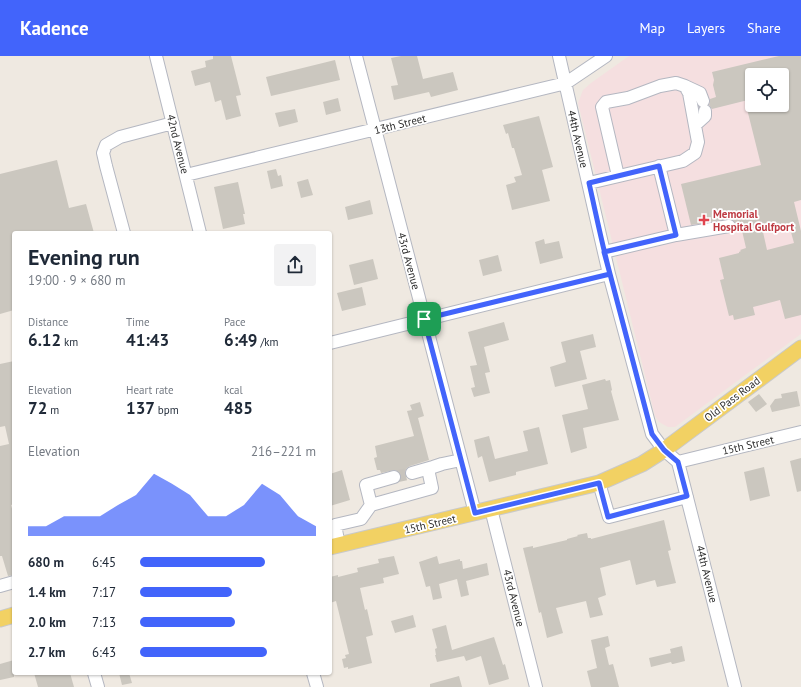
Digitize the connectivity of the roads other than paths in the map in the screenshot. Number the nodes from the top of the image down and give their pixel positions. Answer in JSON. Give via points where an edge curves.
{"nodes":[{"id":1,"x":156,"y":56,"type":"edge"},
{"id":2,"x":356,"y":56,"type":"edge"},
{"id":3,"x":559,"y":56,"type":"edge"},
{"id":4,"x":606,"y":56,"type":"edge"},
{"id":5,"x":566,"y":83,"type":"junction"},
{"id":6,"x":685,"y":86,"type":"junction"},
{"id":7,"x":173,"y":124,"type":"junction"},
{"id":8,"x":695,"y":125,"type":"junction"},
{"id":9,"x":375,"y":130,"type":"junction"},
{"id":10,"x":659,"y":166,"type":"junction"},
{"id":11,"x":186,"y":175,"type":"junction"},
{"id":12,"x":618,"y":176,"type":"junction"},
{"id":13,"x":589,"y":183,"type":"junction"},
{"id":14,"x":729,"y":226,"type":"dead end"},
{"id":15,"x":123,"y":231,"type":"edge"},
{"id":16,"x":200,"y":231,"type":"edge"},
{"id":17,"x":676,"y":235,"type":"junction"},
{"id":18,"x":604,"y":252,"type":"junction"},
{"id":19,"x":610,"y":274,"type":"junction"},
{"id":20,"x":424,"y":319,"type":"junction"},
{"id":21,"x":332,"y":342,"type":"edge"},
{"id":22,"x":801,"y":348,"type":"edge"},
{"id":23,"x":801,"y":432,"type":"edge"},
{"id":24,"x":664,"y":450,"type":"junction"},
{"id":25,"x":461,"y":460,"type":"junction"},
{"id":26,"x":678,"y":462,"type":"junction"},
{"id":27,"x":428,"y":469,"type":"junction"},
{"id":28,"x":412,"y":473,"type":"tunnel mouth"},
{"id":29,"x":394,"y":478,"type":"tunnel mouth"},
{"id":30,"x":599,"y":483,"type":"junction"},
{"id":31,"x":687,"y":496,"type":"junction"},
{"id":32,"x":371,"y":505,"type":"junction"},
{"id":33,"x":491,"y":509,"type":"junction"},
{"id":34,"x":475,"y":513,"type":"junction"},
{"id":35,"x":332,"y":524,"type":"edge"},
{"id":36,"x":335,"y":546,"type":"edge"},
{"id":37,"x":12,"y":583,"type":"edge"},
{"id":38,"x":0,"y":586,"type":"edge"},
{"id":39,"x":12,"y":616,"type":"edge"},
{"id":40,"x":0,"y":619,"type":"edge"},
{"id":41,"x":95,"y":675,"type":"edge"},
{"id":42,"x":314,"y":675,"type":"edge"},
{"id":43,"x":98,"y":687,"type":"edge"},
{"id":44,"x":317,"y":687,"type":"edge"},
{"id":45,"x":536,"y":687,"type":"edge"},
{"id":46,"x":735,"y":687,"type":"edge"}],
"edges":[{"from":1,"to":7,"type":"street","name":"42nd Avenue"},
{"from":2,"to":9,"type":"street","name":"43rd Avenue"},
{"from":3,"to":5,"type":"street","name":"44th Avenue"},
{"from":4,"to":5,"type":"street","name":"13th Street"},
{"from":5,"to":9,"type":"street","name":"13th Street"},
{"from":5,"to":13,"type":"street","name":"44th Avenue"},
{"from":6,"to":8,"type":"street","via":[[689,93]]},
{"from":6,"to":8,"type":"street","via":[[700,93],[704,106],[705,116]]},
{"from":6,"to":12,"type":"street","via":[[676,83],[660,86],[628,98],[606,102],[602,106]]},
{"from":7,"to":11,"type":"street","name":"42nd Avenue"},
{"from":7,"to":15,"type":"street","via":[[120,138],[106,145],[103,153]]},
{"from":8,"to":10,"type":"street","via":[[698,142],[695,153],[683,161]]},
{"from":9,"to":11,"type":"street","name":"13th Street"},
{"from":9,"to":20,"type":"street","name":"43rd Avenue"},
{"from":10,"to":12,"type":"street"},
{"from":10,"to":17,"type":"street"},
{"from":11,"to":16,"type":"street","name":"42nd Avenue"},
{"from":12,"to":13,"type":"street"},
{"from":13,"to":18,"type":"street","name":"44th Avenue"},
{"from":14,"to":17,"type":"street"},
{"from":17,"to":18,"type":"street"},
{"from":18,"to":19,"type":"street","name":"44th Avenue"},
{"from":19,"to":20,"type":"street"},
{"from":19,"to":24,"type":"street","name":"44th Avenue","via":[[652,434]]},
{"from":20,"to":21,"type":"street"},
{"from":20,"to":25,"type":"street","name":"43rd Avenue"},
{"from":22,"to":24,"type":"main road","name":"Old Pass Road"},
{"from":23,"to":26,"type":"street","name":"15th Street"},
{"from":24,"to":26,"type":"street"},
{"from":24,"to":30,"type":"main road","name":"15th Street","via":[[642,464]]},
{"from":25,"to":27,"type":"street"},
{"from":25,"to":34,"type":"street","name":"43rd Avenue"},
{"from":26,"to":31,"type":"street","name":"44th Avenue"},
{"from":27,"to":28,"type":"street"},
{"from":27,"to":32,"type":"street","via":[[432,488]]},
{"from":29,"to":32,"type":"street","via":[[366,485]]},
{"from":30,"to":31,"type":"street","via":[[608,517]]},
{"from":30,"to":33,"type":"main road","name":"15th Street"},
{"from":31,"to":46,"type":"street","name":"44th Avenue"},
{"from":32,"to":35,"type":"street","via":[[361,519]]},
{"from":33,"to":34,"type":"main road","name":"15th Street"},
{"from":33,"to":45,"type":"street","name":"43rd Avenue"},
{"from":34,"to":36,"type":"main road","name":"15th Street"},
{"from":35,"to":36,"type":"street"},
{"from":37,"to":38,"type":"street"},
{"from":39,"to":40,"type":"main road"},
{"from":41,"to":43,"type":"street"},
{"from":42,"to":44,"type":"street"}]}
